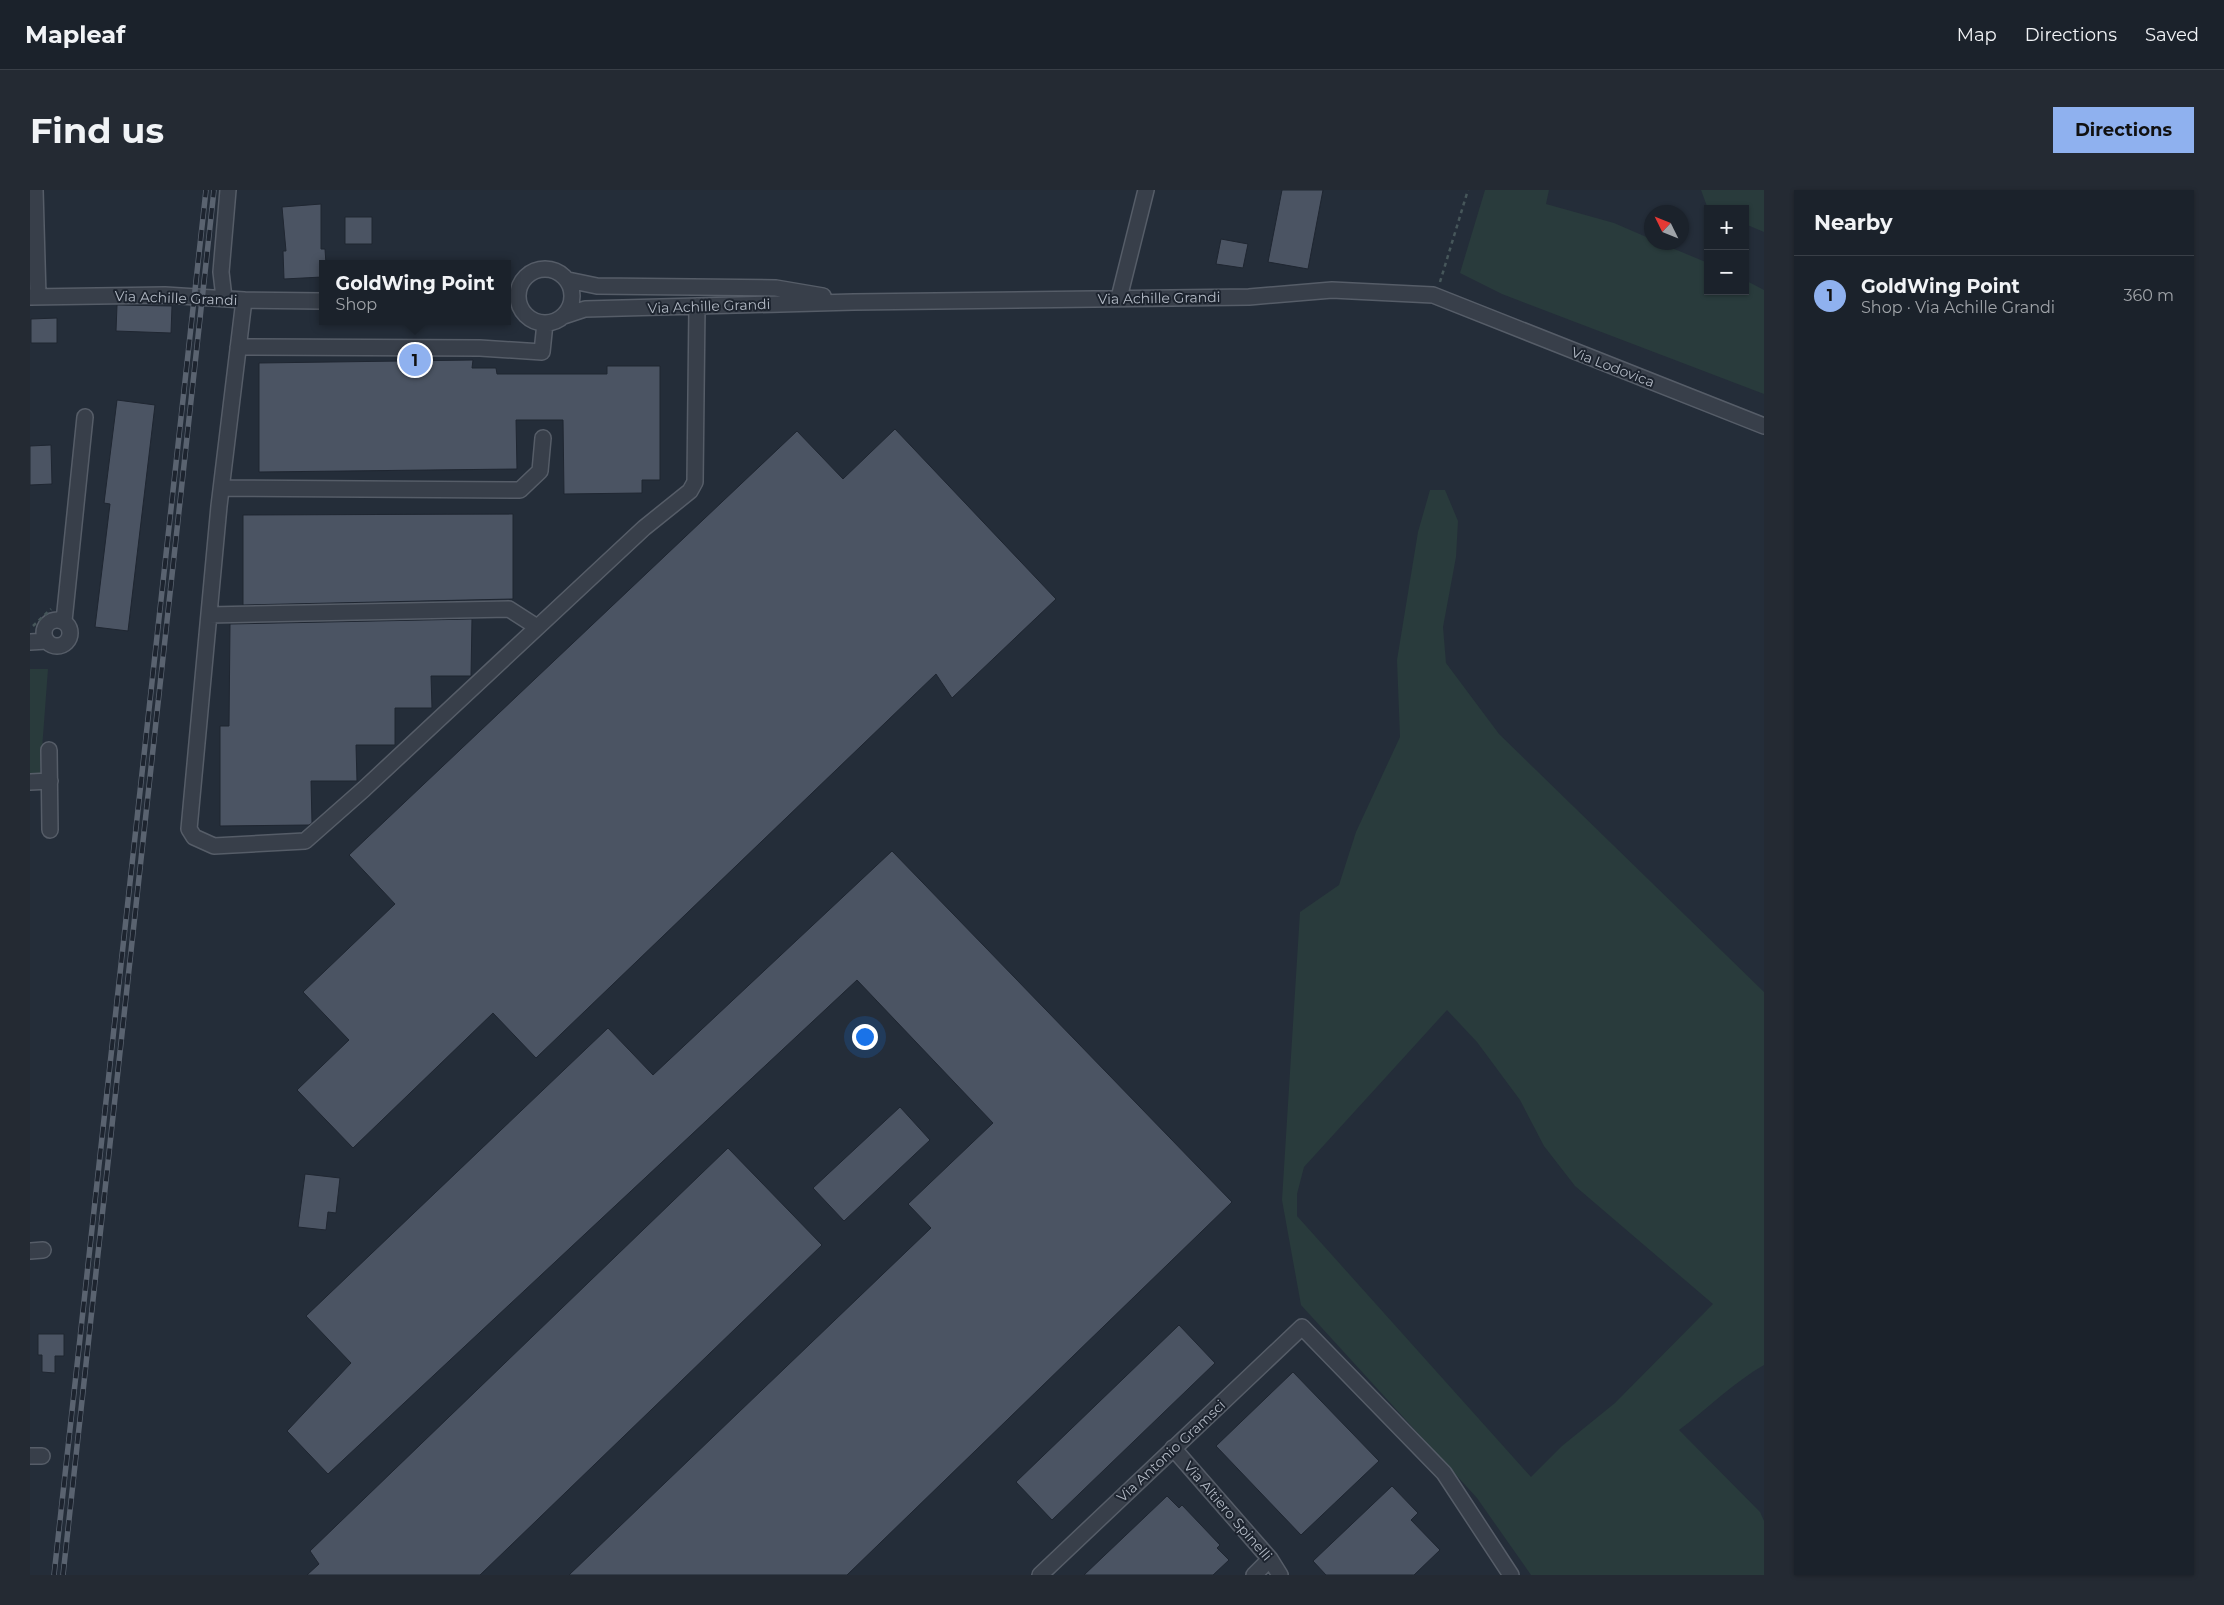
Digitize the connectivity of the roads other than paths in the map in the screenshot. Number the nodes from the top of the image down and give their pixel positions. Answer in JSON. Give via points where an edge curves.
{"nodes":[{"id":1,"x":35,"y":190,"type":"edge"},
{"id":2,"x":228,"y":190,"type":"edge"},
{"id":3,"x":1146,"y":190,"type":"edge"},
{"id":4,"x":568,"y":280,"type":"junction"},
{"id":5,"x":520,"y":282,"type":"junction"},
{"id":6,"x":511,"y":289,"type":"edge"},
{"id":7,"x":34,"y":297,"type":"edge"},
{"id":8,"x":224,"y":298,"type":"junction"},
{"id":9,"x":1119,"y":298,"type":"junction"},
{"id":10,"x":244,"y":300,"type":"junction"},
{"id":11,"x":319,"y":301,"type":"edge"},
{"id":12,"x":854,"y":302,"type":"junction"},
{"id":13,"x":697,"y":306,"type":"junction"},
{"id":14,"x":1462,"y":307,"type":"joint"},
{"id":15,"x":511,"y":309,"type":"edge"},
{"id":16,"x":526,"y":316,"type":"junction"},
{"id":17,"x":564,"y":316,"type":"junction"},
{"id":18,"x":545,"y":323,"type":"junction"},
{"id":19,"x":238,"y":347,"type":"junction"},
{"id":20,"x":85,"y":417,"type":"dead end"},
{"id":21,"x":1764,"y":426,"type":"edge"},
{"id":22,"x":543,"y":438,"type":"dead end"},
{"id":23,"x":222,"y":488,"type":"junction"},
{"id":24,"x":209,"y":615,"type":"junction"},
{"id":25,"x":537,"y":627,"type":"junction"},
{"id":26,"x":30,"y":642,"type":"edge"},
{"id":27,"x":49,"y":750,"type":"dead end"},
{"id":28,"x":50,"y":781,"type":"junction"},
{"id":29,"x":30,"y":782,"type":"edge"},
{"id":30,"x":50,"y":830,"type":"dead end"},
{"id":31,"x":1173,"y":1448,"type":"junction"},
{"id":32,"x":1270,"y":1559,"type":"junction"},
{"id":33,"x":1040,"y":1575,"type":"edge"},
{"id":34,"x":1254,"y":1575,"type":"edge"},
{"id":35,"x":1280,"y":1575,"type":"edge"},
{"id":36,"x":1511,"y":1575,"type":"edge"}],
"edges":[{"from":1,"to":7,"type":"street"},
{"from":2,"to":8,"type":"street","via":[[221,272]]},
{"from":3,"to":9,"type":"street"},
{"from":4,"to":5,"type":"street","name":"Via Achille Grandi","via":[[558,271],[542,268],[526,275]]},
{"from":4,"to":12,"type":"street","name":"Via Achille Grandi","via":[[597,286],[776,288]]},
{"from":4,"to":17,"type":"street","via":[[572,299]]},
{"from":5,"to":6,"type":"street","name":"Via Achille Grandi"},
{"from":5,"to":16,"type":"street","via":[[518,303]]},
{"from":7,"to":8,"type":"street","name":"Via Achille Grandi","via":[[165,295]]},
{"from":8,"to":10,"type":"street","name":"Via Achille Grandi"},
{"from":9,"to":12,"type":"street","name":"Via Achille Grandi"},
{"from":9,"to":14,"type":"street","name":"Via Achille Grandi","via":[[1248,297],[1332,290],[1433,295]]},
{"from":10,"to":11,"type":"street","name":"Via Achille Grandi"},
{"from":10,"to":19,"type":"street"},
{"from":12,"to":13,"type":"street","name":"Via Achille Grandi"},
{"from":13,"to":17,"type":"street","name":"Via Achille Grandi","via":[[585,309]]},
{"from":13,"to":25,"type":"street","via":[[695,482],[690,492],[644,528]]},
{"from":14,"to":21,"type":"street","name":"Via Lodovica"},
{"from":15,"to":16,"type":"street"},
{"from":16,"to":18,"type":"street","via":[[534,322]]},
{"from":17,"to":18,"type":"street","name":"Via Achille Grandi"},
{"from":18,"to":19,"type":"street","via":[[542,352],[480,348]]},
{"from":19,"to":23,"type":"street"},
{"from":20,"to":26,"type":"street","via":[[64,621],[55,620],[48,624],[44,632],[46,641]]},
{"from":22,"to":23,"type":"street","via":[[540,471],[520,490]]},
{"from":23,"to":24,"type":"street"},
{"from":24,"to":25,"type":"street","via":[[509,609]]},
{"from":24,"to":25,"type":"street","via":[[189,829],[194,837],[214,846],[305,841]]},
{"from":27,"to":28,"type":"street"},
{"from":28,"to":29,"type":"street"},
{"from":28,"to":30,"type":"street"},
{"from":31,"to":32,"type":"street","name":"Via Altiero Spinelli"},
{"from":31,"to":33,"type":"street","name":"Via Antonio Gramsci"},
{"from":31,"to":36,"type":"street","name":"Via Antonio Gramsci","via":[[1302,1327],[1444,1473]]},
{"from":32,"to":34,"type":"street"},
{"from":32,"to":35,"type":"street","name":"Via Altiero Spinelli"}]}
